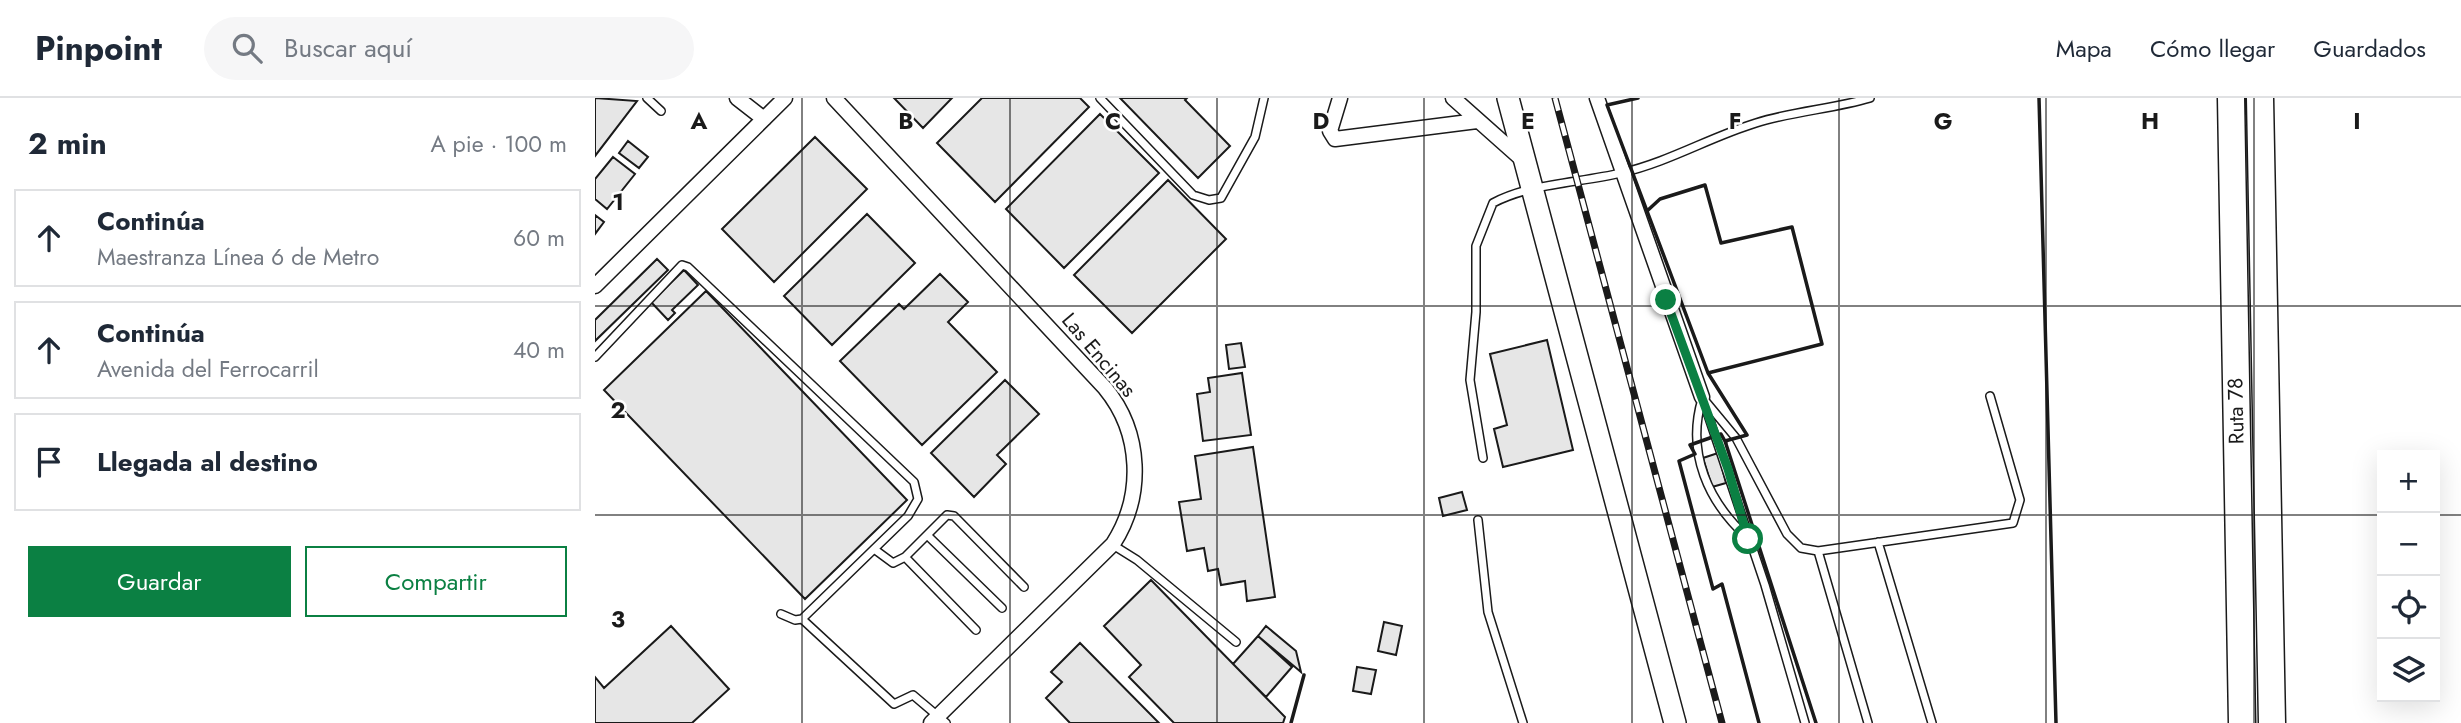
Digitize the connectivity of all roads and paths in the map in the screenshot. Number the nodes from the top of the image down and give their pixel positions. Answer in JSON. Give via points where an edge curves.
{"nodes":[{"id":1,"x":647,"y":98,"type":"edge"},
{"id":2,"x":737,"y":98,"type":"edge"},
{"id":3,"x":785,"y":98,"type":"edge"},
{"id":4,"x":834,"y":98,"type":"edge"},
{"id":5,"x":1100,"y":98,"type":"edge"},
{"id":6,"x":1264,"y":98,"type":"edge"},
{"id":7,"x":1340,"y":98,"type":"edge"},
{"id":8,"x":1453,"y":98,"type":"edge"},
{"id":9,"x":1509,"y":98,"type":"edge"},
{"id":10,"x":1597,"y":98,"type":"edge"},
{"id":11,"x":1870,"y":98,"type":"edge"},
{"id":12,"x":2231,"y":98,"type":"edge"},
{"id":13,"x":2260,"y":98,"type":"edge"},
{"id":14,"x":661,"y":111,"type":"dead end"},
{"id":15,"x":764,"y":119,"type":"junction"},
{"id":16,"x":1477,"y":121,"type":"junction"},
{"id":17,"x":1525,"y":162,"type":"junction"},
{"id":18,"x":1621,"y":173,"type":"junction"},
{"id":19,"x":1533,"y":190,"type":"junction"},
{"id":20,"x":595,"y":286,"type":"edge"},
{"id":21,"x":595,"y":357,"type":"edge"},
{"id":22,"x":1990,"y":396,"type":"dead end"},
{"id":23,"x":1702,"y":397,"type":"junction"},
{"id":24,"x":1483,"y":458,"type":"dead end"},
{"id":25,"x":1478,"y":520,"type":"dead end"},
{"id":26,"x":927,"y":535,"type":"junction"},
{"id":27,"x":1748,"y":539,"type":"junction"},
{"id":28,"x":1878,"y":542,"type":"junction"},
{"id":29,"x":1112,"y":544,"type":"junction"},
{"id":30,"x":874,"y":549,"type":"junction"},
{"id":31,"x":1818,"y":551,"type":"junction"},
{"id":32,"x":905,"y":557,"type":"junction"},
{"id":33,"x":1024,"y":587,"type":"dead end"},
{"id":34,"x":1002,"y":608,"type":"dead end"},
{"id":35,"x":781,"y":614,"type":"dead end"},
{"id":36,"x":802,"y":619,"type":"junction"},
{"id":37,"x":976,"y":630,"type":"dead end"},
{"id":38,"x":1236,"y":642,"type":"dead end"},
{"id":39,"x":938,"y":720,"type":"edge"},
{"id":40,"x":1523,"y":723,"type":"edge"},
{"id":41,"x":1675,"y":723,"type":"edge"},
{"id":42,"x":1805,"y":723,"type":"edge"},
{"id":43,"x":1868,"y":723,"type":"edge"},
{"id":44,"x":1932,"y":723,"type":"edge"},
{"id":45,"x":2242,"y":723,"type":"edge"},
{"id":46,"x":2272,"y":723,"type":"edge"}],
"edges":[{"from":1,"to":14,"type":"lane"},
{"from":2,"to":15,"type":"street"},
{"from":3,"to":15,"type":"street"},
{"from":4,"to":29,"type":"street","name":"Las Encinas","via":[[1113,398],[1129,429],[1135,479],[1127,518]]},
{"from":5,"to":6,"type":"lane","via":[[1193,195],[1209,200],[1221,198],[1255,137]]},
{"from":7,"to":16,"type":"street","via":[[1330,131],[1335,139]]},
{"from":8,"to":16,"type":"street"},
{"from":9,"to":17,"type":"main road"},
{"from":10,"to":18,"type":"street"},
{"from":11,"to":18,"type":"lane","via":[[1754,124],[1668,160]]},
{"from":12,"to":45,"type":"highway","name":"Ruta 78"},
{"from":13,"to":46,"type":"highway","name":"Ruta 78"},
{"from":15,"to":20,"type":"street"},
{"from":16,"to":17,"type":"street"},
{"from":17,"to":19,"type":"main road"},
{"from":18,"to":19,"type":"lane"},
{"from":18,"to":23,"type":"street"},
{"from":19,"to":24,"type":"lane","via":[[1514,192],[1493,203],[1476,246],[1470,380]]},
{"from":19,"to":41,"type":"main road"},
{"from":21,"to":30,"type":"lane","via":[[682,265],[688,267],[914,482],[918,499],[908,516]]},
{"from":22,"to":28,"type":"lane","via":[[2020,500],[2013,523]]},
{"from":23,"to":27,"type":"lane"},
{"from":23,"to":27,"type":"lane","via":[[1697,439],[1709,491],[1727,520]]},
{"from":23,"to":31,"type":"lane","via":[[1735,438],[1787,534],[1801,548]]},
{"from":25,"to":40,"type":"lane","via":[[1489,612]]},
{"from":26,"to":32,"type":"lane"},
{"from":26,"to":33,"type":"lane","via":[[947,515],[954,516]]},
{"from":26,"to":34,"type":"lane"},
{"from":27,"to":42,"type":"lane"},
{"from":28,"to":31,"type":"lane"},
{"from":28,"to":44,"type":"lane"},
{"from":29,"to":38,"type":"lane"},
{"from":29,"to":39,"type":"street","name":"Las Encinas"},
{"from":30,"to":32,"type":"lane","via":[[893,563]]},
{"from":30,"to":36,"type":"lane"},
{"from":31,"to":43,"type":"lane"},
{"from":32,"to":37,"type":"lane"},
{"from":35,"to":36,"type":"lane"},
{"from":36,"to":39,"type":"lane","via":[[894,704],[913,695]]}]}
